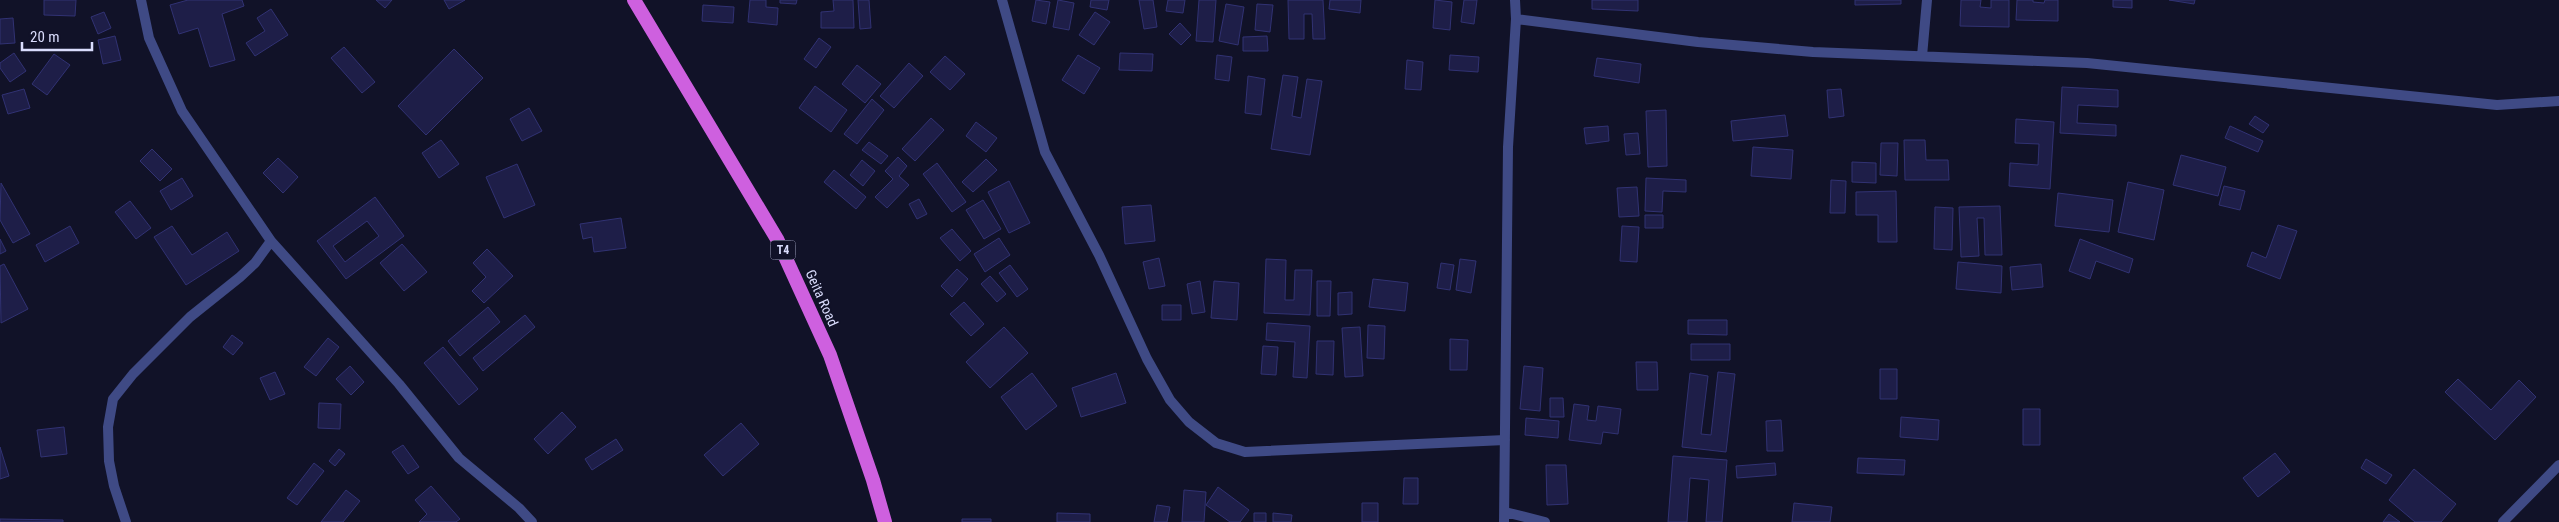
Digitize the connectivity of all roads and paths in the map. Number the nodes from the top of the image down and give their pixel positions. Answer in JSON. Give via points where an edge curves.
{"nodes":[{"id":1,"x":634,"y":0,"type":"edge"},
{"id":2,"x":1002,"y":0,"type":"edge"},
{"id":3,"x":1515,"y":0,"type":"edge"},
{"id":4,"x":1927,"y":0,"type":"edge"},
{"id":5,"x":144,"y":1,"type":"edge"},
{"id":6,"x":1516,"y":19,"type":"junction"},
{"id":7,"x":1922,"y":56,"type":"junction"},
{"id":8,"x":2559,"y":101,"type":"edge"},
{"id":9,"x":271,"y":241,"type":"junction"},
{"id":10,"x":1505,"y":440,"type":"junction"},
{"id":11,"x":2559,"y":464,"type":"edge"},
{"id":12,"x":1504,"y":517,"type":"edge"},
{"id":13,"x":530,"y":521,"type":"edge"},
{"id":14,"x":126,"y":522,"type":"edge"},
{"id":15,"x":885,"y":522,"type":"edge"},
{"id":16,"x":1545,"y":522,"type":"edge"},
{"id":17,"x":2503,"y":522,"type":"edge"}],
"edges":[{"from":1,"to":15,"type":"highway","name":"Geita Road","number":"T4","via":[[778,238],[830,355]]},
{"from":2,"to":10,"type":"street","via":[[1045,152],[1147,359],[1170,400],[1188,422],[1216,443],[1245,452]]},
{"from":3,"to":6,"type":"street"},
{"from":4,"to":7,"type":"street"},
{"from":5,"to":9,"type":"street","via":[[149,38],[182,111]]},
{"from":6,"to":7,"type":"street","via":[[1698,42],[1813,52]]},
{"from":6,"to":10,"type":"street","via":[[1508,147]]},
{"from":7,"to":8,"type":"street","via":[[2087,63],[2497,105]]},
{"from":9,"to":13,"type":"street","via":[[399,384],[459,458]]},
{"from":9,"to":14,"type":"street","via":[[255,263],[190,317],[112,399],[108,427],[109,461]]},
{"from":10,"to":12,"type":"street"},
{"from":11,"to":17,"type":"street"},
{"from":12,"to":16,"type":"street"}]}
